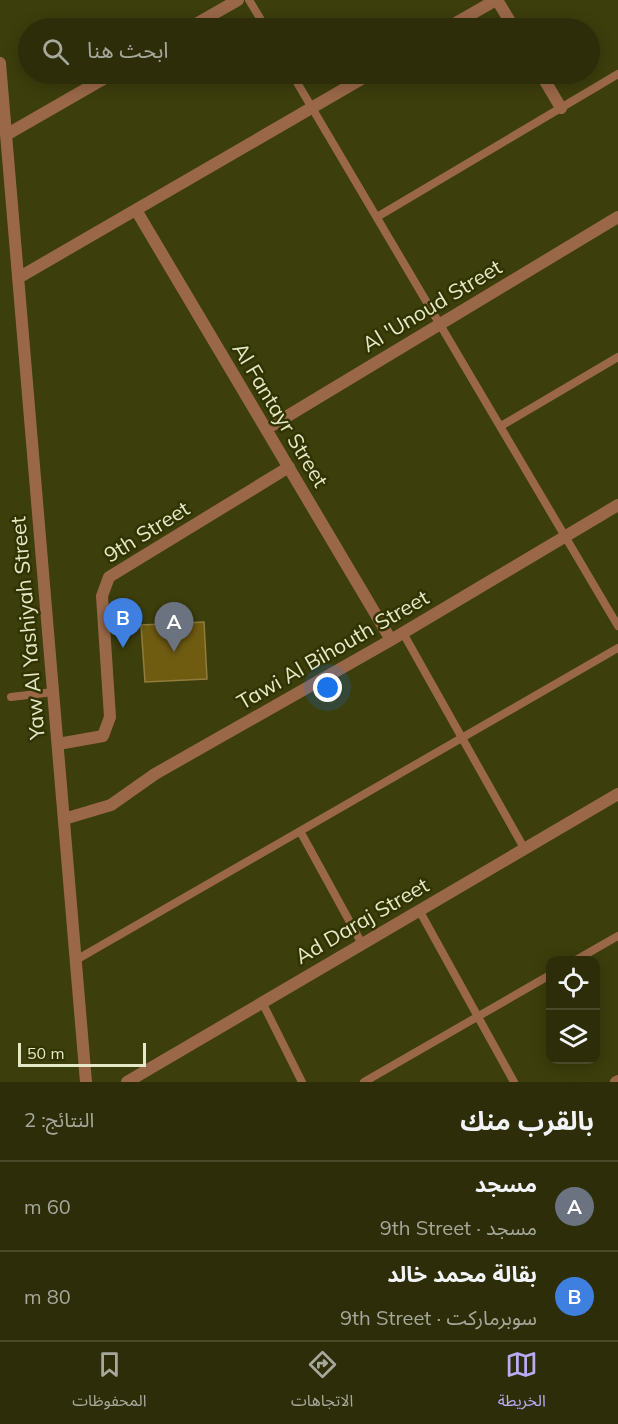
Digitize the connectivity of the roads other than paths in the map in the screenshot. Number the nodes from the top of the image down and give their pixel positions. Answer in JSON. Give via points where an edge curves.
{"nodes":[{"id":1,"x":238,"y":0,"type":"edge"},
{"id":2,"x":249,"y":0,"type":"edge"},
{"id":3,"x":497,"y":0,"type":"edge"},
{"id":4,"x":206,"y":18,"type":"edge"},
{"id":5,"x":260,"y":18,"type":"edge"},
{"id":6,"x":465,"y":18,"type":"edge"},
{"id":7,"x":508,"y":18,"type":"edge"},
{"id":8,"x":0,"y":63,"type":"edge"},
{"id":9,"x":618,"y":74,"type":"edge"},
{"id":10,"x":95,"y":84,"type":"edge"},
{"id":11,"x":298,"y":84,"type":"edge"},
{"id":12,"x":352,"y":84,"type":"edge"},
{"id":13,"x":546,"y":84,"type":"edge"},
{"id":14,"x":312,"y":107,"type":"junction"},
{"id":15,"x":561,"y":108,"type":"junction"},
{"id":16,"x":6,"y":135,"type":"junction"},
{"id":17,"x":136,"y":210,"type":"junction"},
{"id":18,"x":377,"y":217,"type":"junction"},
{"id":19,"x":618,"y":218,"type":"edge"},
{"id":20,"x":18,"y":278,"type":"junction"},
{"id":21,"x":440,"y":324,"type":"junction"},
{"id":22,"x":618,"y":357,"type":"edge"},
{"id":23,"x":501,"y":426,"type":"junction"},
{"id":24,"x":266,"y":429,"type":"junction"},
{"id":25,"x":289,"y":467,"type":"junction"},
{"id":26,"x":618,"y":505,"type":"edge"},
{"id":27,"x":565,"y":536,"type":"junction"},
{"id":28,"x":618,"y":626,"type":"edge"},
{"id":29,"x":403,"y":633,"type":"junction"},
{"id":30,"x":391,"y":640,"type":"junction"},
{"id":31,"x":618,"y":648,"type":"edge"},
{"id":32,"x":53,"y":692,"type":"junction"},
{"id":33,"x":11,"y":697,"type":"dead end"},
{"id":34,"x":461,"y":738,"type":"junction"},
{"id":35,"x":58,"y":744,"type":"junction"},
{"id":36,"x":618,"y":794,"type":"edge"},
{"id":37,"x":64,"y":819,"type":"junction"},
{"id":38,"x":300,"y":831,"type":"junction"},
{"id":39,"x":524,"y":848,"type":"junction"},
{"id":40,"x":419,"y":910,"type":"junction"},
{"id":41,"x":618,"y":936,"type":"edge"},
{"id":42,"x":362,"y":944,"type":"junction"},
{"id":43,"x":583,"y":956,"type":"edge"},
{"id":44,"x":76,"y":960,"type":"junction"},
{"id":45,"x":546,"y":977,"type":"edge"},
{"id":46,"x":262,"y":1002,"type":"junction"},
{"id":47,"x":477,"y":1017,"type":"junction"},
{"id":48,"x":86,"y":1082,"type":"edge"},
{"id":49,"x":126,"y":1082,"type":"edge"},
{"id":50,"x":303,"y":1082,"type":"edge"},
{"id":51,"x":364,"y":1082,"type":"edge"},
{"id":52,"x":514,"y":1082,"type":"edge"}],
"edges":[{"from":1,"to":4,"type":"street"},
{"from":2,"to":5,"type":"lane"},
{"from":3,"to":6,"type":"street"},
{"from":3,"to":7,"type":"street"},
{"from":8,"to":16,"type":"street","name":"Yaw Al Yashiyah Street"},
{"from":9,"to":15,"type":"lane"},
{"from":10,"to":16,"type":"street"},
{"from":11,"to":14,"type":"lane"},
{"from":12,"to":14,"type":"street"},
{"from":13,"to":15,"type":"street"},
{"from":14,"to":17,"type":"street"},
{"from":14,"to":18,"type":"lane"},
{"from":15,"to":18,"type":"lane"},
{"from":16,"to":20,"type":"street","name":"Yaw Al Yashiyah Street"},
{"from":17,"to":20,"type":"street"},
{"from":17,"to":24,"type":"street","name":"Al Fantayr Street"},
{"from":18,"to":21,"type":"lane"},
{"from":19,"to":21,"type":"street","name":"Al 'Unoud Street"},
{"from":20,"to":32,"type":"street","name":"Yaw Al Yashiyah Street"},
{"from":21,"to":23,"type":"lane"},
{"from":21,"to":24,"type":"street","name":"Al 'Unoud Street"},
{"from":22,"to":23,"type":"lane"},
{"from":23,"to":27,"type":"lane"},
{"from":24,"to":25,"type":"street","name":"Al Fantayr Street"},
{"from":25,"to":30,"type":"street","name":"Al Fantayr Street"},
{"from":25,"to":35,"type":"street","name":"9th Street","via":[[109,577],[102,596],[110,717],[103,736]]},
{"from":26,"to":27,"type":"street","name":"Tawi Al Bihouth Street"},
{"from":27,"to":28,"type":"lane"},
{"from":27,"to":29,"type":"street","name":"Tawi Al Bihouth Street"},
{"from":29,"to":30,"type":"street","name":"Tawi Al Bihouth Street"},
{"from":29,"to":34,"type":"lane"},
{"from":30,"to":37,"type":"street","name":"Tawi Al Bihouth Street","via":[[155,774],[111,805]]},
{"from":31,"to":34,"type":"lane"},
{"from":32,"to":33,"type":"lane"},
{"from":32,"to":35,"type":"street","name":"Yaw Al Yashiyah Street"},
{"from":34,"to":38,"type":"lane"},
{"from":34,"to":39,"type":"lane"},
{"from":35,"to":37,"type":"street","name":"Yaw Al Yashiyah Street"},
{"from":36,"to":39,"type":"street","name":"Ad Daraj Street"},
{"from":37,"to":44,"type":"street","name":"Yaw Al Yashiyah Street"},
{"from":38,"to":42,"type":"lane"},
{"from":38,"to":44,"type":"lane"},
{"from":39,"to":40,"type":"street","name":"Ad Daraj Street"},
{"from":40,"to":42,"type":"street","name":"Ad Daraj Street"},
{"from":40,"to":47,"type":"lane"},
{"from":41,"to":43,"type":"lane"},
{"from":42,"to":46,"type":"street","name":"Ad Daraj Street"},
{"from":44,"to":48,"type":"street","name":"Yaw Al Yashiyah Street"},
{"from":45,"to":47,"type":"lane"},
{"from":46,"to":49,"type":"street","name":"Ad Daraj Street"},
{"from":46,"to":50,"type":"lane"},
{"from":47,"to":51,"type":"lane"},
{"from":47,"to":52,"type":"lane"}]}
